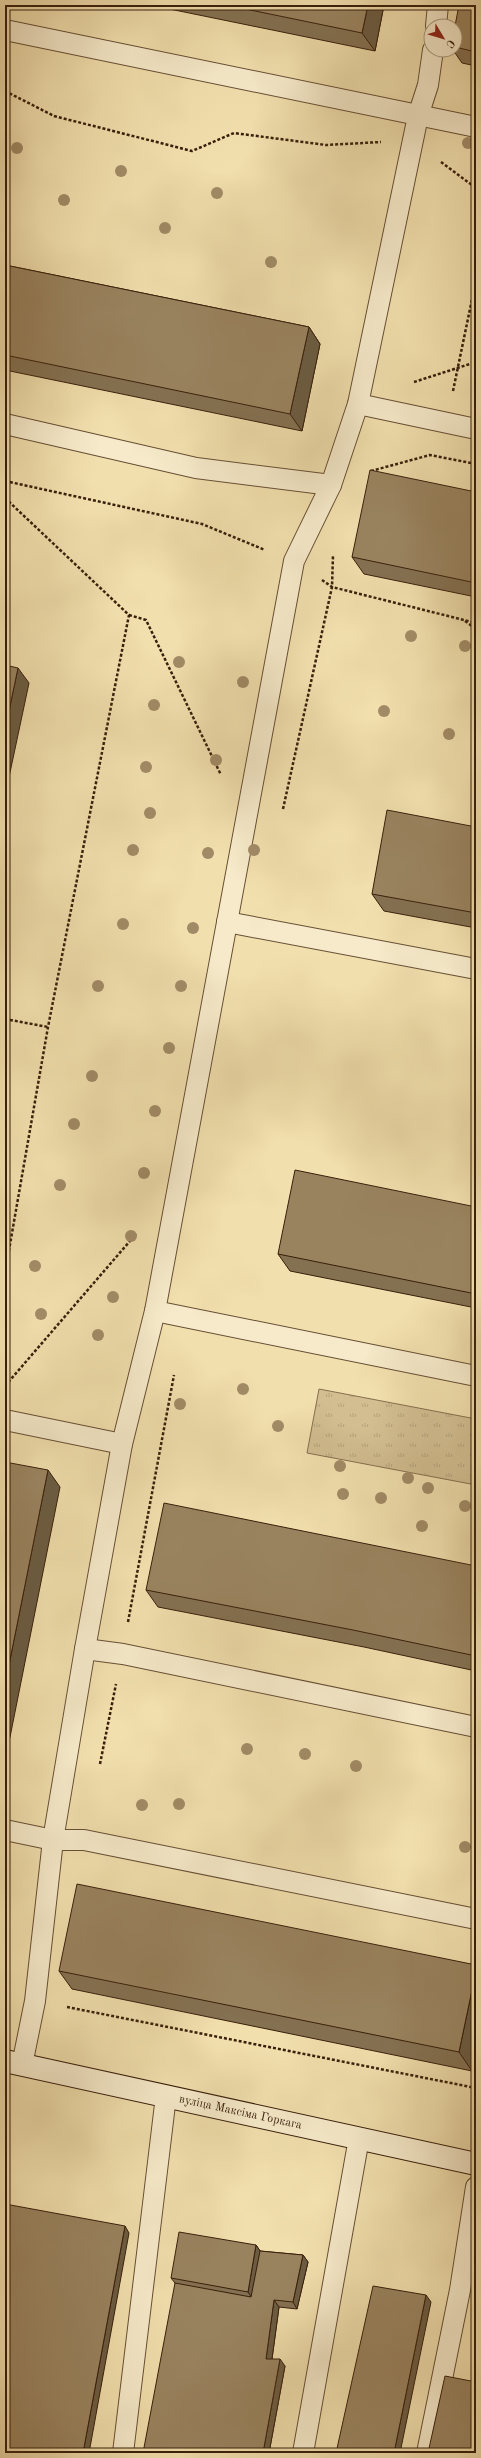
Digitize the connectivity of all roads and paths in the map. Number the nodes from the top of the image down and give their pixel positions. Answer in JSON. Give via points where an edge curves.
{"nodes":[{"id":1,"x":438,"y":5,"type":"edge"},
{"id":2,"x":437,"y":18,"type":"edge"},
{"id":3,"x":5,"y":30,"type":"edge"},
{"id":4,"x":431,"y":58,"type":"edge"},
{"id":5,"x":5,"y":91,"type":"edge"},
{"id":6,"x":418,"y":116,"type":"junction"},
{"id":7,"x":476,"y":127,"type":"edge"},
{"id":8,"x":413,"y":142,"type":"junction"},
{"id":9,"x":476,"y":188,"type":"edge"},
{"id":10,"x":476,"y":280,"type":"edge"},
{"id":11,"x":476,"y":362,"type":"edge"},
{"id":12,"x":459,"y":367,"type":"junction"},
{"id":13,"x":358,"y":404,"type":"junction"},
{"id":14,"x":393,"y":410,"type":"junction"},
{"id":15,"x":444,"y":422,"type":"junction"},
{"id":16,"x":5,"y":424,"type":"edge"},
{"id":17,"x":476,"y":428,"type":"edge"},
{"id":18,"x":430,"y":455,"type":"junction"},
{"id":19,"x":476,"y":464,"type":"edge"},
{"id":20,"x":367,"y":476,"type":"edge"},
{"id":21,"x":5,"y":481,"type":"edge"},
{"id":22,"x":331,"y":485,"type":"junction"},
{"id":23,"x":5,"y":498,"type":"edge"},
{"id":24,"x":333,"y":551,"type":"dead end"},
{"id":25,"x":294,"y":561,"type":"junction"},
{"id":26,"x":332,"y":587,"type":"junction"},
{"id":27,"x":129,"y":615,"type":"junction"},
{"id":28,"x":463,"y":620,"type":"junction"},
{"id":29,"x":476,"y":623,"type":"edge"},
{"id":30,"x":476,"y":629,"type":"edge"},
{"id":31,"x":282,"y":811,"type":"dead end"},
{"id":32,"x":245,"y":825,"type":"junction"},
{"id":33,"x":227,"y":922,"type":"junction"},
{"id":34,"x":476,"y":969,"type":"edge"},
{"id":35,"x":5,"y":1019,"type":"edge"},
{"id":36,"x":48,"y":1027,"type":"junction"},
{"id":37,"x":138,"y":1231,"type":"dead end"},
{"id":38,"x":5,"y":1273,"type":"edge"},
{"id":39,"x":155,"y":1311,"type":"junction"},
{"id":40,"x":174,"y":1372,"type":"dead end"},
{"id":41,"x":476,"y":1376,"type":"edge"},
{"id":42,"x":5,"y":1386,"type":"edge"},
{"id":43,"x":5,"y":1420,"type":"edge"},
{"id":44,"x":122,"y":1444,"type":"junction"},
{"id":45,"x":85,"y":1649,"type":"junction"},
{"id":46,"x":123,"y":1654,"type":"junction"},
{"id":47,"x":476,"y":1727,"type":"edge"},
{"id":48,"x":99,"y":1770,"type":"dead end"},
{"id":49,"x":5,"y":1830,"type":"edge"},
{"id":50,"x":52,"y":1840,"type":"junction"},
{"id":51,"x":476,"y":1919,"type":"edge"},
{"id":52,"x":35,"y":2000,"type":"junction"},
{"id":53,"x":14,"y":2063,"type":"edge"},
{"id":54,"x":476,"y":2088,"type":"edge"},
{"id":55,"x":166,"y":2096,"type":"junction"},
{"id":56,"x":359,"y":2138,"type":"junction"},
{"id":57,"x":476,"y":2164,"type":"edge"},
{"id":58,"x":476,"y":2187,"type":"edge"},
{"id":59,"x":468,"y":2292,"type":"edge"},
{"id":60,"x":123,"y":2453,"type":"edge"},
{"id":61,"x":303,"y":2453,"type":"edge"},
{"id":62,"x":428,"y":2453,"type":"edge"}],
"edges":[{"from":1,"to":2,"type":"lane"},
{"from":3,"to":6,"type":"lane"},
{"from":4,"to":6,"type":"lane","via":[[428,84]]},
{"from":5,"to":8,"type":"path","via":[[54,116],[192,151],[234,133],[326,145],[363,141]]},
{"from":6,"to":7,"type":"lane"},
{"from":6,"to":8,"type":"lane"},
{"from":8,"to":9,"type":"path"},
{"from":8,"to":13,"type":"lane"},
{"from":10,"to":12,"type":"path"},
{"from":11,"to":12,"type":"path"},
{"from":12,"to":14,"type":"path","via":[[399,387]]},
{"from":12,"to":15,"type":"path"},
{"from":13,"to":14,"type":"lane"},
{"from":13,"to":22,"type":"lane"},
{"from":14,"to":15,"type":"lane"},
{"from":15,"to":17,"type":"lane"},
{"from":15,"to":18,"type":"path"},
{"from":16,"to":22,"type":"lane","via":[[196,468]]},
{"from":18,"to":19,"type":"path"},
{"from":18,"to":20,"type":"path","via":[[371,470]]},
{"from":21,"to":25,"type":"path","via":[[202,524]]},
{"from":22,"to":25,"type":"lane"},
{"from":23,"to":27,"type":"path"},
{"from":24,"to":26,"type":"path"},
{"from":25,"to":26,"type":"path"},
{"from":25,"to":32,"type":"lane"},
{"from":26,"to":28,"type":"path"},
{"from":26,"to":31,"type":"path"},
{"from":27,"to":32,"type":"path","via":[[146,620]]},
{"from":27,"to":36,"type":"path"},
{"from":28,"to":29,"type":"path"},
{"from":28,"to":30,"type":"path"},
{"from":32,"to":33,"type":"lane"},
{"from":33,"to":34,"type":"lane"},
{"from":33,"to":39,"type":"lane"},
{"from":35,"to":36,"type":"path"},
{"from":36,"to":38,"type":"path"},
{"from":37,"to":42,"type":"path"},
{"from":39,"to":41,"type":"lane"},
{"from":39,"to":44,"type":"lane"},
{"from":40,"to":46,"type":"path"},
{"from":43,"to":44,"type":"lane"},
{"from":44,"to":45,"type":"lane"},
{"from":45,"to":46,"type":"lane"},
{"from":45,"to":50,"type":"lane"},
{"from":46,"to":47,"type":"lane"},
{"from":46,"to":48,"type":"path"},
{"from":49,"to":50,"type":"lane"},
{"from":50,"to":51,"type":"lane","via":[[84,1840]]},
{"from":50,"to":52,"type":"lane"},
{"from":52,"to":53,"type":"lane"},
{"from":52,"to":54,"type":"path"},
{"from":53,"to":55,"type":"main road","name":"вуліца Максіма Горкага"},
{"from":55,"to":56,"type":"main road","name":"вуліца Максіма Горкага"},
{"from":55,"to":60,"type":"lane"},
{"from":56,"to":57,"type":"main road","name":"вуліца Максіма Горкага"},
{"from":56,"to":61,"type":"lane"},
{"from":58,"to":59,"type":"lane"},
{"from":59,"to":62,"type":"lane"}]}
